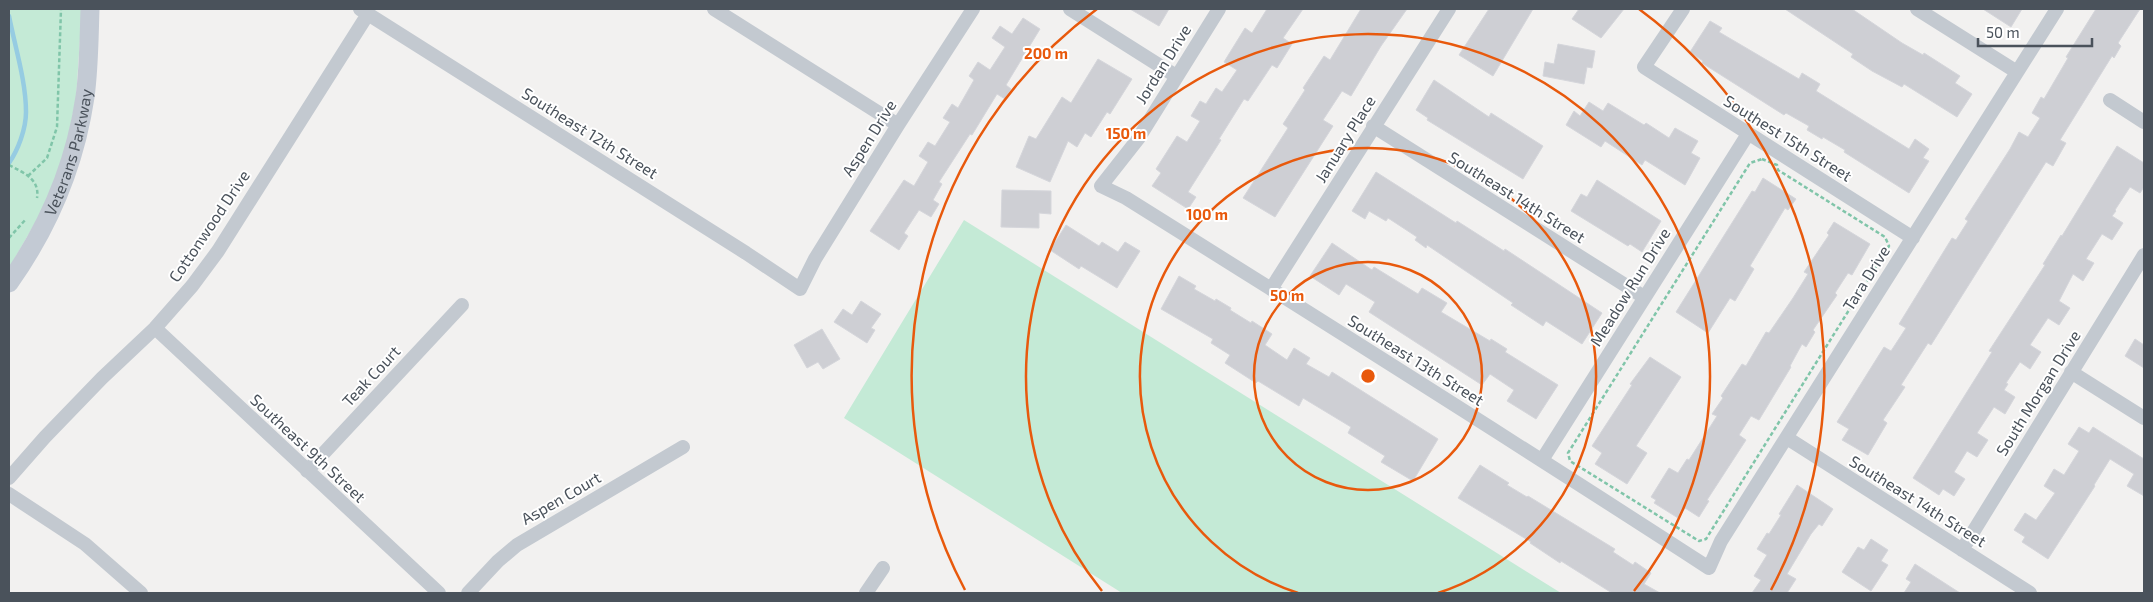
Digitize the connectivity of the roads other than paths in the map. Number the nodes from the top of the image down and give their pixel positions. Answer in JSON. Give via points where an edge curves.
{"nodes":[{"id":1,"x":90,"y":9,"type":"edge"},
{"id":2,"x":714,"y":9,"type":"edge"},
{"id":3,"x":973,"y":9,"type":"edge"},
{"id":4,"x":1070,"y":9,"type":"edge"},
{"id":5,"x":1219,"y":9,"type":"edge"},
{"id":6,"x":1449,"y":9,"type":"edge"},
{"id":7,"x":1683,"y":9,"type":"edge"},
{"id":8,"x":1918,"y":9,"type":"edge"},
{"id":9,"x":2057,"y":9,"type":"edge"},
{"id":10,"x":364,"y":11,"type":"edge"},
{"id":11,"x":2017,"y":72,"type":"junction"},
{"id":12,"x":1176,"y":76,"type":"junction"},
{"id":13,"x":2110,"y":100,"type":"dead end"},
{"id":14,"x":2144,"y":122,"type":"edge"},
{"id":15,"x":898,"y":125,"type":"junction"},
{"id":16,"x":1373,"y":126,"type":"junction"},
{"id":17,"x":1748,"y":134,"type":"junction"},
{"id":18,"x":1101,"y":186,"type":"joint"},
{"id":19,"x":1913,"y":238,"type":"junction"},
{"id":20,"x":2144,"y":255,"type":"edge"},
{"id":21,"x":9,"y":283,"type":"edge"},
{"id":22,"x":800,"y":289,"type":"joint"},
{"id":23,"x":1271,"y":289,"type":"junction"},
{"id":24,"x":1644,"y":297,"type":"junction"},
{"id":25,"x":462,"y":305,"type":"dead end"},
{"id":26,"x":155,"y":328,"type":"junction"},
{"id":27,"x":2071,"y":372,"type":"junction"},
{"id":28,"x":2144,"y":418,"type":"edge"},
{"id":29,"x":1787,"y":438,"type":"junction"},
{"id":30,"x":683,"y":448,"type":"dead end"},
{"id":31,"x":1542,"y":460,"type":"junction"},
{"id":32,"x":307,"y":471,"type":"junction"},
{"id":33,"x":9,"y":478,"type":"edge"},
{"id":34,"x":9,"y":494,"type":"edge"},
{"id":35,"x":1962,"y":550,"type":"junction"},
{"id":36,"x":884,"y":568,"type":"dead end"},
{"id":37,"x":1709,"y":568,"type":"joint"},
{"id":38,"x":141,"y":593,"type":"edge"},
{"id":39,"x":439,"y":593,"type":"edge"},
{"id":40,"x":468,"y":593,"type":"edge"},
{"id":41,"x":866,"y":593,"type":"edge"},
{"id":42,"x":2030,"y":593,"type":"edge"}],
"edges":[{"from":1,"to":21,"type":"street","name":"Veterans Parkway","via":[[85,96],[69,165],[41,232]]},
{"from":2,"to":15,"type":"street"},
{"from":3,"to":15,"type":"street","name":"Aspen Drive"},
{"from":4,"to":12,"type":"street"},
{"from":5,"to":12,"type":"street","name":"Jordan Drive"},
{"from":6,"to":16,"type":"street","name":"January Place"},
{"from":7,"to":17,"type":"street","name":"Southest 15th Street","via":[[1644,67]]},
{"from":8,"to":11,"type":"street"},
{"from":9,"to":11,"type":"street","name":"Tara Drive"},
{"from":10,"to":22,"type":"street","name":"Southeast 12th Street"},
{"from":10,"to":26,"type":"street","name":"Cottonwood Drive","via":[[218,251]]},
{"from":11,"to":19,"type":"street","name":"Tara Drive"},
{"from":12,"to":18,"type":"street","name":"Jordan Drive","via":[[1138,139]]},
{"from":13,"to":14,"type":"street"},
{"from":15,"to":22,"type":"street","name":"Aspen Drive","via":[[815,258]]},
{"from":16,"to":23,"type":"street","name":"January Place"},
{"from":16,"to":24,"type":"street","name":"Southeast 14th Street"},
{"from":17,"to":19,"type":"street","name":"Southest 15th Street"},
{"from":17,"to":24,"type":"street","name":"Meadow Run Drive"},
{"from":18,"to":23,"type":"street","name":"Southeast 13th Street","via":[[1126,198]]},
{"from":19,"to":29,"type":"street","name":"Tara Drive"},
{"from":20,"to":27,"type":"street","name":"South Morgan Drive"},
{"from":23,"to":31,"type":"street","name":"Southeast 13th Street"},
{"from":24,"to":31,"type":"street","name":"Meadow Run Drive"},
{"from":25,"to":32,"type":"street","name":"Teak Court"},
{"from":26,"to":32,"type":"street","name":"Southeast 9th Street"},
{"from":26,"to":33,"type":"street","name":"Cottonwood Drive","via":[[102,378]]},
{"from":27,"to":28,"type":"street"},
{"from":27,"to":35,"type":"street","name":"South Morgan Drive"},
{"from":29,"to":35,"type":"street","name":"Southeast 14th Street"},
{"from":29,"to":37,"type":"street","name":"Tara Drive","via":[[1722,541]]},
{"from":30,"to":40,"type":"street","name":"Aspen Court","via":[[517,545]]},
{"from":31,"to":37,"type":"street","name":"Southeast 13th Street"},
{"from":32,"to":39,"type":"street","name":"Southeast 9th Street"},
{"from":34,"to":38,"type":"street","via":[[85,544]]},
{"from":35,"to":42,"type":"street","name":"Southeast 14th Street"},
{"from":36,"to":41,"type":"street"}]}
